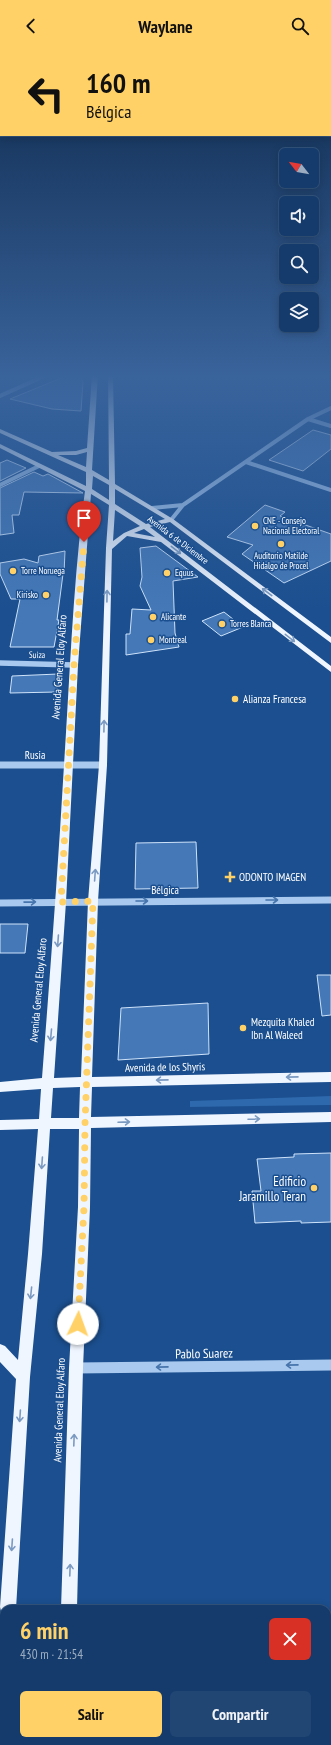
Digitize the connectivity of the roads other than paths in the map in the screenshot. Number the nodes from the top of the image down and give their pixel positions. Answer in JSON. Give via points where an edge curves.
{"nodes":[{"id":1,"x":14,"y":453,"type":"edge"},
{"id":2,"x":49,"y":453,"type":"edge"},
{"id":3,"x":90,"y":453,"type":"edge"},
{"id":4,"x":110,"y":453,"type":"edge"},
{"id":5,"x":259,"y":453,"type":"edge"},
{"id":6,"x":246,"y":462,"type":"junction"},
{"id":7,"x":39,"y":466,"type":"junction"},
{"id":8,"x":89,"y":471,"type":"junction"},
{"id":9,"x":110,"y":483,"type":"junction"},
{"id":10,"x":0,"y":485,"type":"edge"},
{"id":11,"x":89,"y":490,"type":"junction"},
{"id":12,"x":331,"y":490,"type":"edge"},
{"id":13,"x":112,"y":504,"type":"junction"},
{"id":14,"x":183,"y":505,"type":"junction"},
{"id":15,"x":152,"y":508,"type":"junction"},
{"id":16,"x":172,"y":520,"type":"junction"},
{"id":17,"x":145,"y":526,"type":"junction"},
{"id":18,"x":126,"y":534,"type":"junction"},
{"id":19,"x":162,"y":540,"type":"junction"},
{"id":20,"x":108,"y":548,"type":"junction"},
{"id":21,"x":331,"y":641,"type":"edge"},
{"id":22,"x":0,"y":663,"type":"edge"},
{"id":23,"x":74,"y":665,"type":"junction"},
{"id":24,"x":331,"y":670,"type":"edge"},
{"id":25,"x":0,"y":765,"type":"edge"},
{"id":26,"x":69,"y":765,"type":"junction"},
{"id":27,"x":103,"y":765,"type":"junction"},
{"id":28,"x":331,"y":900,"type":"edge"},
{"id":29,"x":93,"y":901,"type":"junction"},
{"id":30,"x":61,"y":902,"type":"junction"},
{"id":31,"x":0,"y":903,"type":"edge"},
{"id":32,"x":331,"y":1077,"type":"edge"},
{"id":33,"x":47,"y":1082,"type":"junction"},
{"id":34,"x":86,"y":1082,"type":"junction"},
{"id":35,"x":0,"y":1086,"type":"edge"},
{"id":36,"x":331,"y":1117,"type":"edge"},
{"id":37,"x":45,"y":1124,"type":"junction"},
{"id":38,"x":85,"y":1124,"type":"junction"},
{"id":39,"x":0,"y":1125,"type":"edge"},
{"id":40,"x":0,"y":1351,"type":"edge"},
{"id":41,"x":331,"y":1365,"type":"edge"},
{"id":42,"x":76,"y":1368,"type":"junction"},
{"id":43,"x":23,"y":1377,"type":"junction"},
{"id":44,"x":8,"y":1605,"type":"edge"},
{"id":45,"x":68,"y":1605,"type":"edge"}],
"edges":[{"from":1,"to":7,"type":"main road","name":"Avenida 6 de Diciembre"},
{"from":2,"to":8,"type":"main road","name":"Avenida 6 de Diciembre"},
{"from":3,"to":8,"type":"main road","name":"Avenida General Eloy Alfaro"},
{"from":4,"to":9,"type":"main road","name":"Avenida General Eloy Alfaro"},
{"from":5,"to":6,"type":"street"},
{"from":6,"to":12,"type":"street"},
{"from":6,"to":14,"type":"street"},
{"from":7,"to":10,"type":"street"},
{"from":7,"to":11,"type":"main road","name":"Avenida 6 de Diciembre"},
{"from":8,"to":9,"type":"main road","name":"Avenida 6 de Diciembre"},
{"from":8,"to":11,"type":"main road","name":"Avenida General Eloy Alfaro"},
{"from":9,"to":13,"type":"main road","name":"Avenida General Eloy Alfaro"},
{"from":9,"to":15,"type":"main road","name":"Avenida 6 de Diciembre"},
{"from":11,"to":13,"type":"main road","name":"Avenida 6 de Diciembre"},
{"from":11,"to":23,"type":"main road","name":"Avenida General Eloy Alfaro"},
{"from":13,"to":17,"type":"main road","name":"Avenida 6 de Diciembre"},
{"from":13,"to":20,"type":"main road","name":"Avenida General Eloy Alfaro"},
{"from":14,"to":15,"type":"street"},
{"from":14,"to":16,"type":"street"},
{"from":15,"to":16,"type":"main road","name":"Avenida 6 de Diciembre"},
{"from":16,"to":17,"type":"main road"},
{"from":21,"to":16,"type":"main road","name":"Avenida 6 de Diciembre","one_way":true},
{"from":17,"to":18,"type":"main road"},
{"from":17,"to":19,"type":"main road","name":"Avenida 6 de Diciembre"},
{"from":18,"to":19,"type":"main road"},
{"from":18,"to":20,"type":"main road"},
{"from":19,"to":24,"type":"main road","name":"Avenida 6 de Diciembre","one_way":true},
{"from":27,"to":20,"type":"main road","name":"Avenida General Eloy Alfaro","one_way":true},
{"from":22,"to":23,"type":"street","name":"Suiza"},
{"from":23,"to":26,"type":"main road","name":"Avenida General Eloy Alfaro"},
{"from":25,"to":26,"type":"street","name":"Rusia"},
{"from":26,"to":27,"type":"street","name":"Rusia"},
{"from":26,"to":30,"type":"main road","name":"Avenida General Eloy Alfaro"},
{"from":29,"to":27,"type":"main road","name":"Avenida General Eloy Alfaro","one_way":true},
{"from":29,"to":28,"type":"street","name":"Bélgica","one_way":true},
{"from":29,"to":30,"type":"street","name":"Bélgica"},
{"from":29,"to":34,"type":"main road","name":"Avenida General Eloy Alfaro"},
{"from":31,"to":30,"type":"street","name":"Bélgica","one_way":true},
{"from":30,"to":33,"type":"main road","name":"Avenida General Eloy Alfaro","one_way":true},
{"from":32,"to":34,"type":"main road","name":"Avenida de los Shyris","one_way":true},
{"from":33,"to":34,"type":"main road","name":"Avenida de los Shyris"},
{"from":33,"to":35,"type":"main road","name":"Avenida de los Shyris"},
{"from":33,"to":37,"type":"main road","name":"Avenida General Eloy Alfaro"},
{"from":34,"to":38,"type":"main road","name":"Avenida General Eloy Alfaro"},
{"from":38,"to":36,"type":"main road","one_way":true},
{"from":37,"to":38,"type":"main road"},
{"from":37,"to":39,"type":"main road"},
{"from":37,"to":43,"type":"main road","name":"Avenida General Eloy Alfaro","one_way":true},
{"from":38,"to":42,"type":"main road","name":"Avenida General Eloy Alfaro","via":[[84,1207]]},
{"from":40,"to":43,"type":"main road"},
{"from":41,"to":42,"type":"street","name":"Pablo Suarez","one_way":true},
{"from":45,"to":42,"type":"main road","name":"Avenida General Eloy Alfaro","one_way":true},
{"from":43,"to":44,"type":"main road","name":"Avenida General Eloy Alfaro","one_way":true}]}
